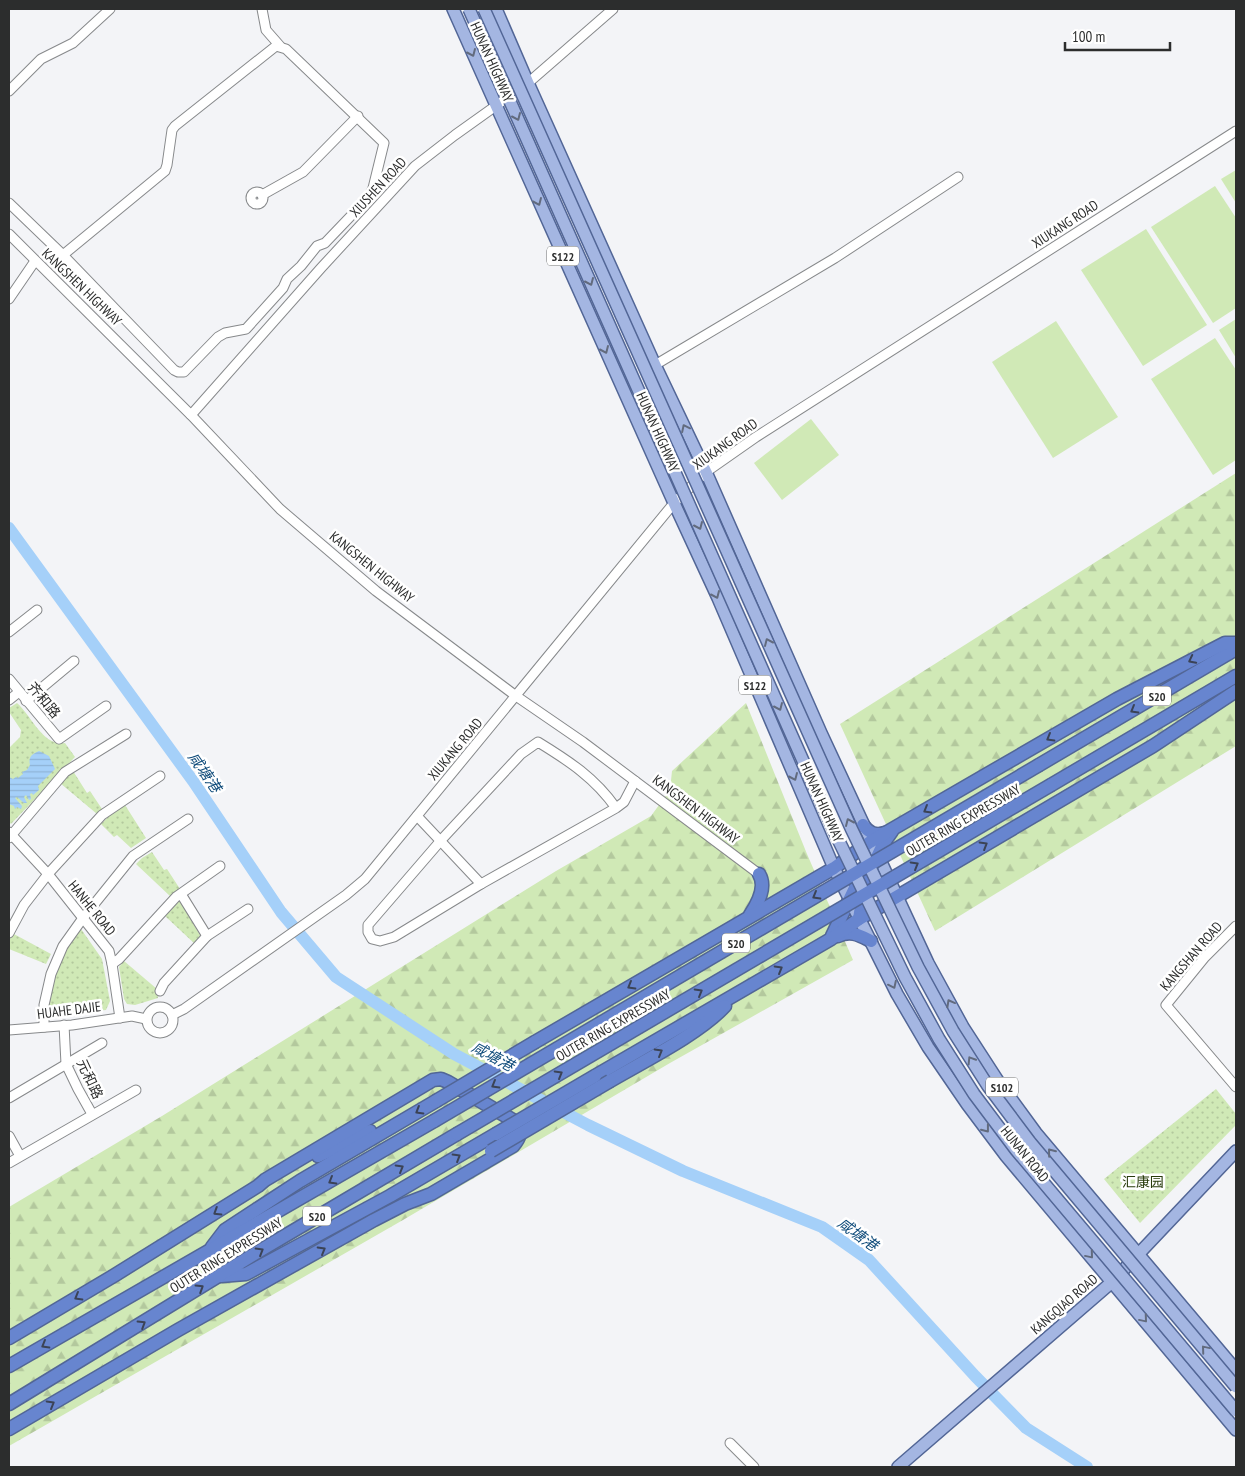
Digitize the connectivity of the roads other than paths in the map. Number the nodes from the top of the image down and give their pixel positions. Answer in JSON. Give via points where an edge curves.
{"nodes":[{"id":1,"x":110,"y":9,"type":"edge"},
{"id":2,"x":262,"y":9,"type":"edge"},
{"id":3,"x":453,"y":9,"type":"edge"},
{"id":4,"x":469,"y":9,"type":"edge"},
{"id":5,"x":484,"y":9,"type":"edge"},
{"id":6,"x":496,"y":9,"type":"edge"},
{"id":7,"x":613,"y":9,"type":"edge"},
{"id":8,"x":280,"y":46,"type":"junction"},
{"id":9,"x":528,"y":83,"type":"junction"},
{"id":10,"x":9,"y":90,"type":"edge"},
{"id":11,"x":496,"y":107,"type":"junction"},
{"id":12,"x":358,"y":116,"type":"junction"},
{"id":13,"x":1236,"y":131,"type":"edge"},
{"id":14,"x":958,"y":177,"type":"dead end"},
{"id":15,"x":262,"y":195,"type":"dead end"},
{"id":16,"x":9,"y":203,"type":"edge"},
{"id":17,"x":9,"y":234,"type":"edge"},
{"id":18,"x":63,"y":255,"type":"junction"},
{"id":19,"x":309,"y":257,"type":"junction"},
{"id":20,"x":35,"y":261,"type":"junction"},
{"id":21,"x":301,"y":266,"type":"junction"},
{"id":22,"x":321,"y":268,"type":"junction"},
{"id":23,"x":313,"y":277,"type":"junction"},
{"id":24,"x":9,"y":299,"type":"edge"},
{"id":25,"x":655,"y":365,"type":"junction"},
{"id":26,"x":191,"y":415,"type":"junction"},
{"id":27,"x":706,"y":472,"type":"junction"},
{"id":28,"x":674,"y":503,"type":"junction"},
{"id":29,"x":37,"y":610,"type":"dead end"},
{"id":30,"x":9,"y":632,"type":"edge"},
{"id":31,"x":1236,"y":643,"type":"edge"},
{"id":32,"x":1236,"y":650,"type":"edge"},
{"id":33,"x":74,"y":662,"type":"dead end"},
{"id":34,"x":1236,"y":676,"type":"edge"},
{"id":35,"x":9,"y":679,"type":"edge"},
{"id":36,"x":1236,"y":691,"type":"edge"},
{"id":37,"x":19,"y":692,"type":"junction"},
{"id":38,"x":516,"y":696,"type":"junction"},
{"id":39,"x":9,"y":700,"type":"edge"},
{"id":40,"x":26,"y":701,"type":"junction"},
{"id":41,"x":106,"y":706,"type":"dead end"},
{"id":42,"x":126,"y":734,"type":"dead end"},
{"id":43,"x":160,"y":776,"type":"dead end"},
{"id":44,"x":635,"y":781,"type":"junction"},
{"id":45,"x":616,"y":808,"type":"junction"},
{"id":46,"x":417,"y":816,"type":"junction"},
{"id":47,"x":188,"y":818,"type":"dead end"},
{"id":48,"x":863,"y":825,"type":"junction"},
{"id":49,"x":892,"y":830,"type":"junction"},
{"id":50,"x":10,"y":835,"type":"edge"},
{"id":51,"x":441,"y":841,"type":"junction"},
{"id":52,"x":870,"y":842,"type":"junction"},
{"id":53,"x":878,"y":858,"type":"junction"},
{"id":54,"x":220,"y":866,"type":"dead end"},
{"id":55,"x":834,"y":868,"type":"junction"},
{"id":56,"x":48,"y":874,"type":"junction"},
{"id":57,"x":759,"y":874,"type":"joint"},
{"id":58,"x":481,"y":884,"type":"junction"},
{"id":59,"x":181,"y":894,"type":"junction"},
{"id":60,"x":897,"y":897,"type":"junction"},
{"id":61,"x":849,"y":900,"type":"junction"},
{"id":62,"x":248,"y":909,"type":"dead end"},
{"id":63,"x":83,"y":918,"type":"junction"},
{"id":64,"x":749,"y":918,"type":"junction"},
{"id":65,"x":859,"y":919,"type":"junction"},
{"id":66,"x":1236,"y":926,"type":"edge"},
{"id":67,"x":9,"y":933,"type":"edge"},
{"id":68,"x":207,"y":936,"type":"junction"},
{"id":69,"x":831,"y":939,"type":"junction"},
{"id":70,"x":871,"y":941,"type":"junction"},
{"id":71,"x":112,"y":964,"type":"junction"},
{"id":72,"x":160,"y":992,"type":"dead end"},
{"id":73,"x":736,"y":993,"type":"junction"},
{"id":74,"x":172,"y":1015,"type":"junction"},
{"id":75,"x":120,"y":1018,"type":"junction"},
{"id":76,"x":146,"y":1019,"type":"junction"},
{"id":77,"x":64,"y":1026,"type":"junction"},
{"id":78,"x":44,"y":1027,"type":"junction"},
{"id":79,"x":9,"y":1030,"type":"edge"},
{"id":80,"x":102,"y":1043,"type":"dead end"},
{"id":81,"x":66,"y":1064,"type":"junction"},
{"id":82,"x":1236,"y":1087,"type":"edge"},
{"id":83,"x":136,"y":1090,"type":"dead end"},
{"id":84,"x":9,"y":1098,"type":"edge"},
{"id":85,"x":92,"y":1114,"type":"junction"},
{"id":86,"x":401,"y":1122,"type":"junction"},
{"id":87,"x":9,"y":1136,"type":"edge"},
{"id":88,"x":1236,"y":1151,"type":"edge"},
{"id":89,"x":20,"y":1156,"type":"junction"},
{"id":90,"x":9,"y":1163,"type":"edge"},
{"id":91,"x":258,"y":1186,"type":"junction"},
{"id":92,"x":423,"y":1191,"type":"junction"},
{"id":93,"x":406,"y":1204,"type":"junction"},
{"id":94,"x":369,"y":1207,"type":"junction"},
{"id":95,"x":209,"y":1252,"type":"junction"},
{"id":96,"x":1138,"y":1256,"type":"junction"},
{"id":97,"x":219,"y":1276,"type":"junction"},
{"id":98,"x":1112,"y":1282,"type":"junction"},
{"id":99,"x":9,"y":1338,"type":"edge"},
{"id":100,"x":9,"y":1366,"type":"edge"},
{"id":101,"x":1236,"y":1370,"type":"edge"},
{"id":102,"x":1236,"y":1387,"type":"edge"},
{"id":103,"x":9,"y":1404,"type":"edge"},
{"id":104,"x":1236,"y":1411,"type":"edge"},
{"id":105,"x":9,"y":1429,"type":"edge"},
{"id":106,"x":1236,"y":1430,"type":"edge"},
{"id":107,"x":730,"y":1443,"type":"dead end"},
{"id":108,"x":754,"y":1467,"type":"edge"},
{"id":109,"x":898,"y":1467,"type":"edge"}],
"edges":[{"from":1,"to":10,"type":"street","via":[[73,43],[41,59]]},
{"from":2,"to":8,"type":"street","via":[[266,30]]},
{"from":3,"to":11,"type":"main road","name":"HUNAN HIGHWAY","number":"S122","one_way":true},
{"from":4,"to":104,"type":"main road","one_way":true,"bridge":true,"via":[[836,835],[939,1039],[974,1094],[1016,1150]]},
{"from":102,"to":5,"type":"main road","one_way":true,"bridge":true,"via":[[1030,1142],[988,1086],[918,967],[851,828]]},
{"from":6,"to":9,"type":"main road","name":"HUNAN HIGHWAY","number":"S122"},
{"from":7,"to":9,"type":"street","name":"XIUSHEN ROAD"},
{"from":8,"to":12,"type":"street"},
{"from":8,"to":18,"type":"street","via":[[268,51],[176,126],[172,130],[165,171]]},
{"from":9,"to":11,"type":"street","name":"XIUSHEN ROAD"},
{"from":9,"to":25,"type":"main road","name":"HUNAN HIGHWAY","number":"S122"},
{"from":11,"to":22,"type":"street","name":"XIUSHEN ROAD","via":[[415,166]]},
{"from":11,"to":28,"type":"main road","name":"HUNAN HIGHWAY","number":"S122","one_way":true},
{"from":12,"to":15,"type":"street","via":[[303,172]]},
{"from":12,"to":19,"type":"street","via":[[384,143],[374,188],[369,197]]},
{"from":13,"to":27,"type":"street","name":"XIUKANG ROAD"},
{"from":14,"to":25,"type":"street","via":[[835,258]]},
{"from":16,"to":18,"type":"street"},
{"from":17,"to":20,"type":"street","name":"KANGSHEN HIGHWAY"},
{"from":18,"to":21,"type":"street","via":[[178,372],[184,372],[218,337],[246,329]]},
{"from":19,"to":21,"type":"street"},
{"from":19,"to":22,"type":"street"},
{"from":20,"to":24,"type":"street"},
{"from":20,"to":26,"type":"street","name":"KANGSHEN HIGHWAY"},
{"from":21,"to":23,"type":"street"},
{"from":22,"to":23,"type":"street","name":"XIUSHEN ROAD"},
{"from":23,"to":26,"type":"street","name":"XIUSHEN ROAD"},
{"from":27,"to":25,"type":"main road","name":"HUNAN HIGHWAY","number":"S122","one_way":true},
{"from":26,"to":38,"type":"street","name":"KANGSHEN HIGHWAY","via":[[280,509],[376,590]]},
{"from":27,"to":28,"type":"street","name":"XIUKANG ROAD"},
{"from":27,"to":48,"type":"main road","name":"HUNAN HIGHWAY","number":"S122"},
{"from":28,"to":38,"type":"street","name":"XIUKANG ROAD"},
{"from":28,"to":55,"type":"main road","name":"HUNAN HIGHWAY","number":"S122","one_way":true},
{"from":29,"to":30,"type":"street"},
{"from":31,"to":49,"type":"highway","one_way":true,"via":[[1224,643],[1117,699]]},
{"from":32,"to":95,"type":"highway","name":"OUTER RING EXPRESSWAY","number":"S20","one_way":true,"bridge":true},
{"from":33,"to":40,"type":"street"},
{"from":97,"to":34,"type":"highway","name":"OUTER RING EXPRESSWAY","number":"S20","one_way":true,"bridge":true},
{"from":35,"to":37,"type":"street","name":"齐和路"},
{"from":60,"to":36,"type":"highway","one_way":true,"via":[[1152,746]]},
{"from":37,"to":39,"type":"street"},
{"from":37,"to":40,"type":"street","name":"齐和路"},
{"from":38,"to":44,"type":"street","name":"KANGSHEN HIGHWAY"},
{"from":38,"to":46,"type":"street","name":"XIUKANG ROAD"},
{"from":40,"to":41,"type":"street","name":"齐和路","via":[[59,739]]},
{"from":42,"to":50,"type":"street","via":[[65,772]]},
{"from":43,"to":56,"type":"street","via":[[102,815]]},
{"from":44,"to":45,"type":"street","via":[[624,802]]},
{"from":44,"to":57,"type":"street","name":"KANGSHEN HIGHWAY"},
{"from":45,"to":51,"type":"street","via":[[604,791],[572,762],[538,742],[521,754]]},
{"from":45,"to":58,"type":"street"},
{"from":46,"to":51,"type":"street"},
{"from":46,"to":74,"type":"street","name":"XIUKANG ROAD","via":[[365,880]]},
{"from":47,"to":63,"type":"street","via":[[133,856]]},
{"from":48,"to":49,"type":"highway","via":[[876,835]]},
{"from":48,"to":52,"type":"main road","name":"HUNAN HIGHWAY","number":"S122"},
{"from":49,"to":52,"type":"highway"},
{"from":49,"to":53,"type":"highway"},
{"from":50,"to":56,"type":"street","name":"HANHE ROAD"},
{"from":51,"to":58,"type":"street"},
{"from":51,"to":58,"type":"street","via":[[368,925],[372,939],[380,941],[394,937]]},
{"from":52,"to":53,"type":"main road","name":"HUNAN ROAD","number":"S102"},
{"from":52,"to":55,"type":"highway"},
{"from":52,"to":61,"type":"highway","via":[[862,872]]},
{"from":53,"to":60,"type":"main road","name":"HUNAN ROAD","number":"S102"},
{"from":53,"to":65,"type":"highway","via":[[861,904]]},
{"from":54,"to":59,"type":"street"},
{"from":55,"to":61,"type":"main road","name":"HUNAN ROAD","number":"S102"},
{"from":55,"to":64,"type":"highway"},
{"from":56,"to":63,"type":"street","name":"HANHE ROAD"},
{"from":56,"to":67,"type":"street","via":[[24,905]]},
{"from":57,"to":64,"type":"highway","via":[[763,885]]},
{"from":59,"to":68,"type":"street"},
{"from":59,"to":71,"type":"street"},
{"from":60,"to":65,"type":"highway"},
{"from":96,"to":60,"type":"main road","name":"HUNAN ROAD","number":"S102","one_way":true,"via":[[1036,1133],[998,1081],[963,1027]]},
{"from":61,"to":65,"type":"main road","name":"HUNAN ROAD","number":"S102"},
{"from":61,"to":69,"type":"highway"},
{"from":62,"to":68,"type":"street"},
{"from":63,"to":71,"type":"street","name":"HANHE ROAD","via":[[109,951]]},
{"from":63,"to":78,"type":"street","via":[[63,946],[51,974],[44,1005]]},
{"from":64,"to":86,"type":"highway","one_way":true,"bridge":true},
{"from":65,"to":69,"type":"highway"},
{"from":65,"to":70,"type":"main road","name":"HUNAN ROAD","number":"S102"},
{"from":66,"to":82,"type":"street","name":"KANGSHAN ROAD","via":[[1205,957],[1166,1005]]},
{"from":68,"to":72,"type":"street","via":[[164,983]]},
{"from":69,"to":70,"type":"highway","via":[[856,933]]},
{"from":73,"to":69,"type":"highway","one_way":true},
{"from":70,"to":98,"type":"main road","name":"HUNAN ROAD","number":"S102","one_way":true,"via":[[928,1047],[967,1104],[1006,1156]]},
{"from":71,"to":75,"type":"street","name":"HANHE ROAD"},
{"from":92,"to":73,"type":"highway","one_way":true,"bridge":true,"via":[[702,1025],[719,1013]]},
{"from":94,"to":73,"type":"highway","one_way":true,"bridge":true},
{"from":74,"to":76,"type":"street","via":[[169,1010],[158,1007]]},
{"from":74,"to":76,"type":"street","via":[[171,1028],[161,1034],[150,1030]]},
{"from":75,"to":76,"type":"street","name":"HUAHE DAJIE"},
{"from":75,"to":77,"type":"street","name":"HUAHE DAJIE"},
{"from":77,"to":78,"type":"street","name":"HUAHE DAJIE"},
{"from":77,"to":81,"type":"street","name":"元和路"},
{"from":78,"to":79,"type":"street","name":"HUAHE DAJIE"},
{"from":80,"to":81,"type":"street"},
{"from":81,"to":84,"type":"street"},
{"from":81,"to":85,"type":"street","name":"元和路"},
{"from":83,"to":85,"type":"street"},
{"from":85,"to":89,"type":"street"},
{"from":86,"to":91,"type":"highway","via":[[379,1127]]},
{"from":86,"to":95,"type":"highway","via":[[300,1181],[225,1230]]},
{"from":87,"to":89,"type":"street"},
{"from":88,"to":96,"type":"main road","name":"KANGQIAO ROAD"},
{"from":89,"to":90,"type":"street"},
{"from":91,"to":93,"type":"highway","via":[[433,1080],[448,1082],[516,1122],[520,1129],[519,1139],[513,1146],[431,1194]]},
{"from":91,"to":99,"type":"highway","one_way":true},
{"from":92,"to":93,"type":"highway"},
{"from":92,"to":94,"type":"highway"},
{"from":105,"to":93,"type":"highway","one_way":true,"via":[[178,1330]]},
{"from":94,"to":97,"type":"highway","via":[[246,1274]]},
{"from":95,"to":100,"type":"highway","name":"OUTER RING EXPRESSWAY","number":"S20","one_way":true},
{"from":96,"to":98,"type":"main road","name":"KANGQIAO ROAD"},
{"from":96,"to":101,"type":"main road","name":"HUNAN ROAD","number":"S102"},
{"from":103,"to":97,"type":"highway","name":"OUTER RING EXPRESSWAY","number":"S20","one_way":true},
{"from":98,"to":106,"type":"main road","name":"HUNAN ROAD","number":"S102","one_way":true},
{"from":98,"to":109,"type":"main road","name":"KANGQIAO ROAD"},
{"from":107,"to":108,"type":"street"}]}
